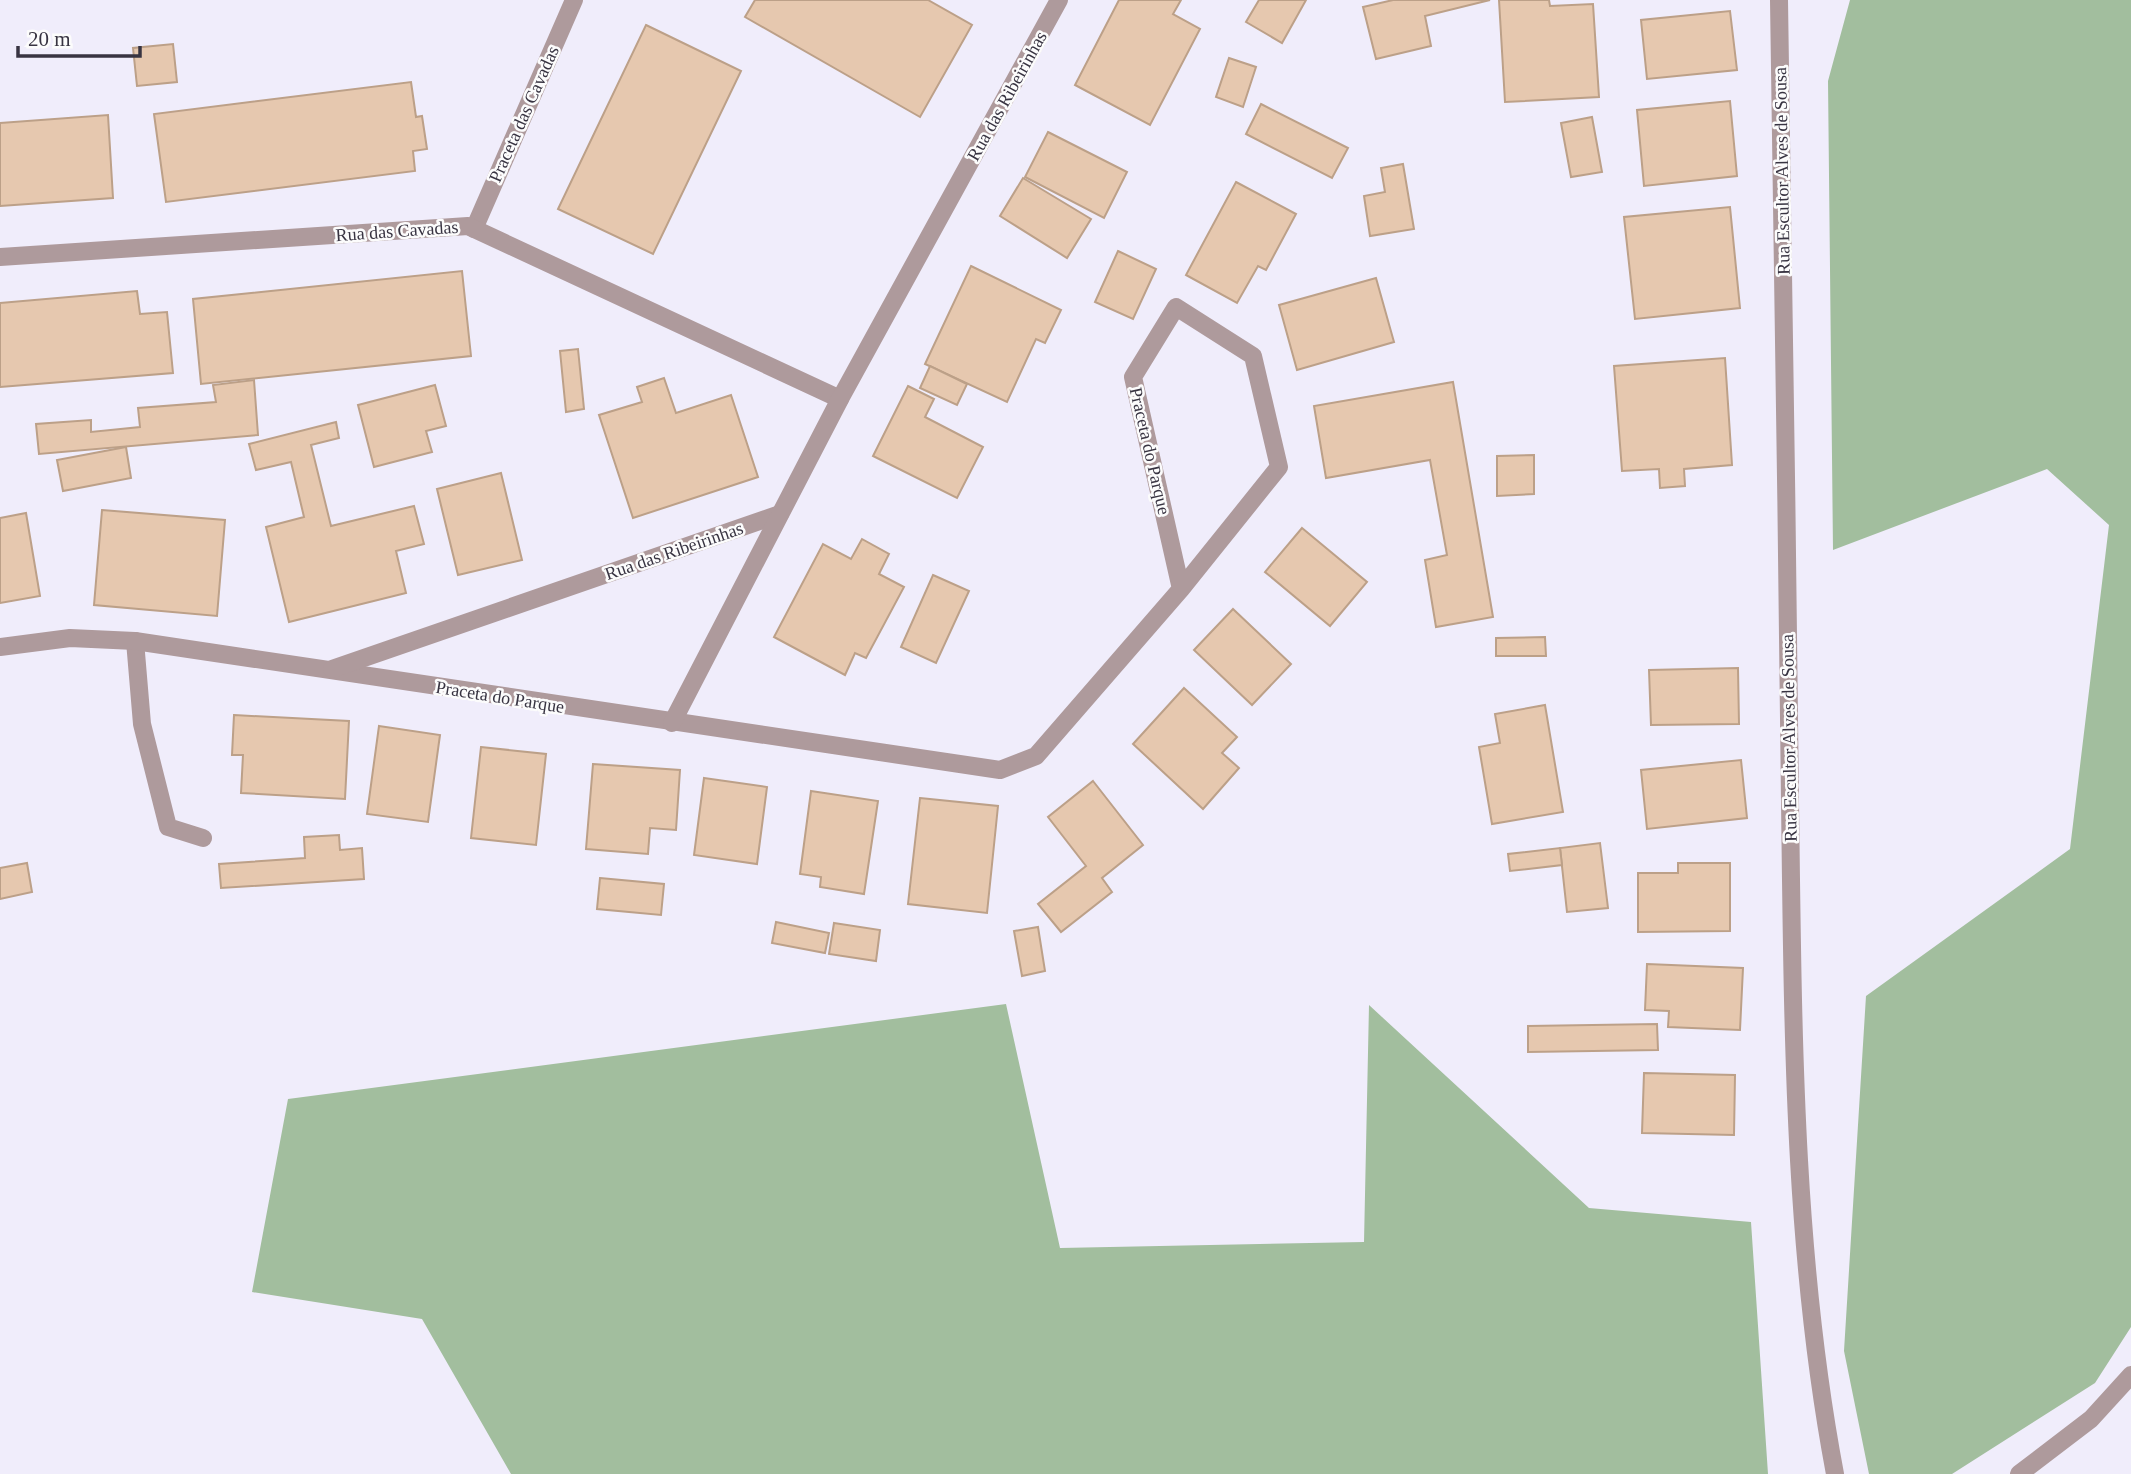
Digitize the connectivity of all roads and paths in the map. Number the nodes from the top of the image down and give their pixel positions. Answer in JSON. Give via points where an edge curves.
{"nodes":[{"id":1,"x":574,"y":0,"type":"edge"},
{"id":2,"x":1059,"y":0,"type":"edge"},
{"id":3,"x":1779,"y":0,"type":"edge"},
{"id":4,"x":474,"y":229,"type":"junction"},
{"id":5,"x":0,"y":257,"type":"edge"},
{"id":6,"x":840,"y":399,"type":"junction"},
{"id":7,"x":780,"y":514,"type":"junction"},
{"id":8,"x":1181,"y":589,"type":"junction"},
{"id":9,"x":135,"y":641,"type":"junction"},
{"id":10,"x":0,"y":648,"type":"edge"},
{"id":11,"x":329,"y":670,"type":"junction"},
{"id":12,"x":672,"y":723,"type":"junction"},
{"id":13,"x":202,"y":838,"type":"dead end"},
{"id":14,"x":2131,"y":1375,"type":"edge"},
{"id":15,"x":1835,"y":1474,"type":"edge"},
{"id":16,"x":2020,"y":1474,"type":"edge"}],
"edges":[{"from":1,"to":4,"type":"street","name":"Praceta das Cavadas"},
{"from":2,"to":6,"type":"street","name":"Rua das Ribeirinhas"},
{"from":3,"to":15,"type":"street","name":"Rua Escultor Alves de Sousa","via":[[1794,1060],[1806,1280]]},
{"from":4,"to":5,"type":"street","name":"Rua das Cavadas"},
{"from":4,"to":6,"type":"street","name":"Rua das Cavadas"},
{"from":6,"to":7,"type":"street","name":"Rua das Ribeirinhas"},
{"from":7,"to":11,"type":"street","name":"Rua das Ribeirinhas"},
{"from":7,"to":12,"type":"street"},
{"from":8,"to":8,"type":"street","name":"Praceta do Parque","via":[[1279,467],[1253,356],[1176,307],[1133,377]]},
{"from":8,"to":12,"type":"street","name":"Praceta do Parque","via":[[1036,756],[1000,770]]},
{"from":9,"to":10,"type":"street","name":"Rua das Ribeirinhas","via":[[70,638]]},
{"from":9,"to":11,"type":"street","name":"Rua das Ribeirinhas"},
{"from":9,"to":13,"type":"street","via":[[142,724],[168,827]]},
{"from":11,"to":12,"type":"street","name":"Praceta do Parque"},
{"from":14,"to":16,"type":"street","via":[[2091,1419]]}]}
